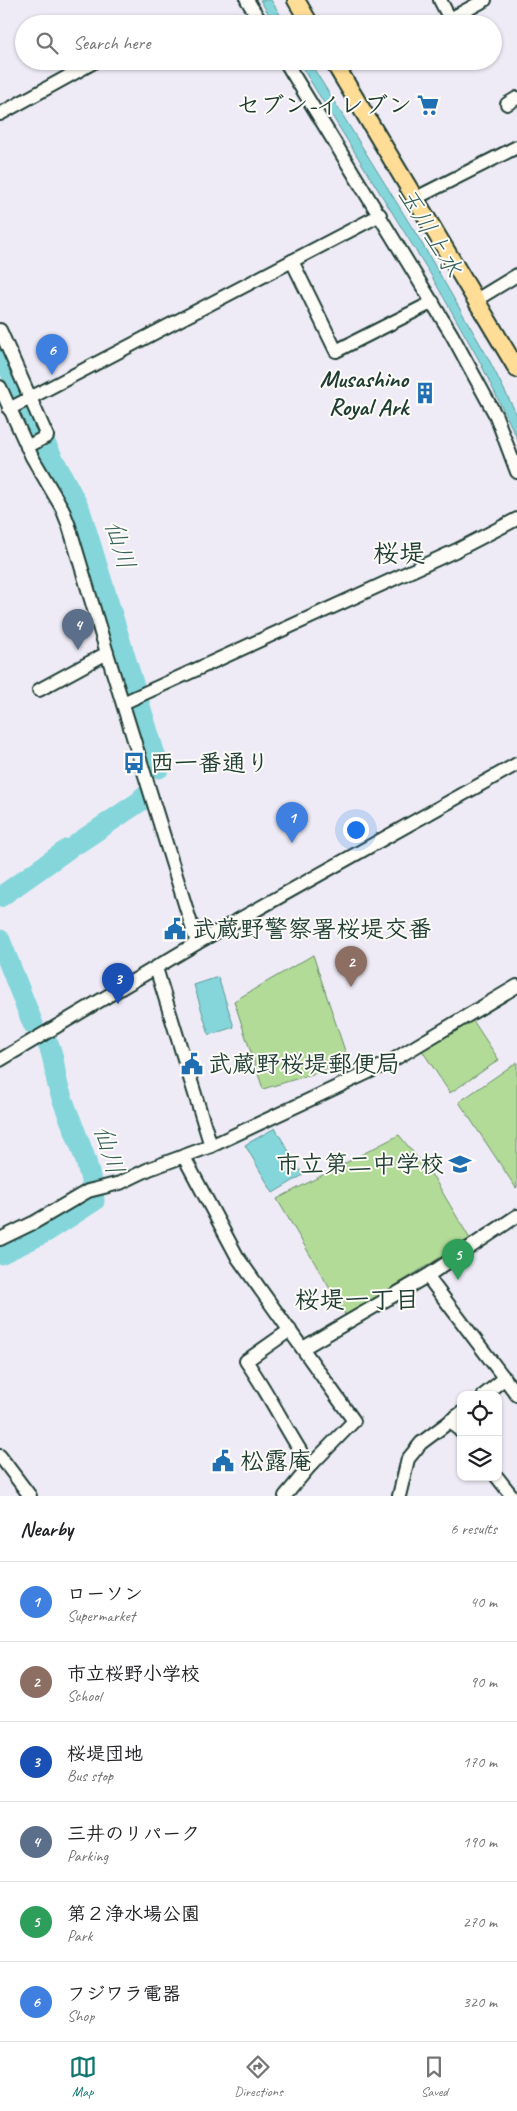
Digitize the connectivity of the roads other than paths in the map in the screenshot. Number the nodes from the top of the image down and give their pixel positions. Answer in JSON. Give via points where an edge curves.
{"nodes":[{"id":1,"x":247,"y":0,"type":"edge"},
{"id":2,"x":296,"y":0,"type":"edge"},
{"id":3,"x":440,"y":0,"type":"edge"},
{"id":4,"x":485,"y":0,"type":"edge"},
{"id":5,"x":256,"y":15,"type":"edge"},
{"id":6,"x":305,"y":15,"type":"edge"},
{"id":7,"x":448,"y":15,"type":"edge"},
{"id":8,"x":457,"y":15,"type":"edge"},
{"id":9,"x":80,"y":70,"type":"edge"},
{"id":10,"x":291,"y":70,"type":"edge"},
{"id":11,"x":338,"y":70,"type":"edge"},
{"id":12,"x":0,"y":114,"type":"edge"},
{"id":13,"x":517,"y":147,"type":"edge"},
{"id":14,"x":416,"y":198,"type":"junction"},
{"id":15,"x":380,"y":215,"type":"junction"},
{"id":16,"x":292,"y":261,"type":"junction"},
{"id":17,"x":517,"y":275,"type":"edge"},
{"id":18,"x":476,"y":300,"type":"junction"},
{"id":19,"x":432,"y":302,"type":"junction"},
{"id":20,"x":0,"y":330,"type":"edge"},
{"id":21,"x":517,"y":369,"type":"edge"},
{"id":22,"x":0,"y":387,"type":"edge"},
{"id":23,"x":32,"y":398,"type":"junction"},
{"id":24,"x":9,"y":409,"type":"junction"},
{"id":25,"x":27,"y":447,"type":"junction"},
{"id":26,"x":517,"y":472,"type":"edge"},
{"id":27,"x":517,"y":519,"type":"edge"},
{"id":28,"x":107,"y":654,"type":"junction"},
{"id":29,"x":39,"y":690,"type":"dead end"},
{"id":30,"x":128,"y":701,"type":"junction"},
{"id":31,"x":517,"y":764,"type":"edge"},
{"id":32,"x":197,"y":943,"type":"junction"},
{"id":33,"x":156,"y":968,"type":"junction"},
{"id":34,"x":517,"y":986,"type":"edge"},
{"id":35,"x":0,"y":1060,"type":"edge"},
{"id":36,"x":210,"y":1146,"type":"junction"},
{"id":37,"x":184,"y":1157,"type":"junction"},
{"id":38,"x":517,"y":1216,"type":"edge"},
{"id":39,"x":0,"y":1239,"type":"edge"},
{"id":40,"x":427,"y":1276,"type":"junction"},
{"id":41,"x":290,"y":1330,"type":"junction"},
{"id":42,"x":303,"y":1348,"type":"junction"},
{"id":43,"x":505,"y":1378,"type":"junction"},
{"id":44,"x":489,"y":1391,"type":"edge"},
{"id":45,"x":517,"y":1395,"type":"edge"},
{"id":46,"x":456,"y":1416,"type":"edge"},
{"id":47,"x":0,"y":1456,"type":"edge"},
{"id":48,"x":310,"y":1466,"type":"junction"},
{"id":49,"x":500,"y":1481,"type":"edge"},
{"id":50,"x":30,"y":1496,"type":"edge"},
{"id":51,"x":285,"y":1496,"type":"edge"},
{"id":52,"x":399,"y":1496,"type":"edge"},
{"id":53,"x":512,"y":1496,"type":"edge"}],
"edges":[{"from":1,"to":5,"type":"street"},
{"from":2,"to":6,"type":"main road"},
{"from":3,"to":7,"type":"street"},
{"from":4,"to":8,"type":"street"},
{"from":9,"to":12,"type":"street"},
{"from":10,"to":15,"type":"street"},
{"from":11,"to":14,"type":"main road"},
{"from":13,"to":14,"type":"street"},
{"from":14,"to":18,"type":"main road"},
{"from":15,"to":16,"type":"street"},
{"from":15,"to":19,"type":"street"},
{"from":16,"to":19,"type":"street","via":[[336,351]]},
{"from":16,"to":23,"type":"street"},
{"from":17,"to":18,"type":"street"},
{"from":18,"to":21,"type":"main road"},
{"from":19,"to":26,"type":"street","via":[[496,416]]},
{"from":20,"to":23,"type":"street"},
{"from":22,"to":24,"type":"street"},
{"from":23,"to":24,"type":"street"},
{"from":23,"to":25,"type":"street","via":[[47,436]]},
{"from":24,"to":25,"type":"street"},
{"from":25,"to":28,"type":"street","via":[[70,526]]},
{"from":27,"to":30,"type":"street","via":[[457,550]]},
{"from":28,"to":29,"type":"street"},
{"from":28,"to":30,"type":"street"},
{"from":30,"to":32,"type":"street"},
{"from":31,"to":32,"type":"street"},
{"from":32,"to":33,"type":"street"},
{"from":33,"to":35,"type":"street"},
{"from":33,"to":36,"type":"street"},
{"from":34,"to":36,"type":"street","via":[[388,1063]]},
{"from":36,"to":37,"type":"street"},
{"from":37,"to":39,"type":"street","via":[[120,1183],[88,1190]]},
{"from":37,"to":41,"type":"street","via":[[238,1258]]},
{"from":38,"to":40,"type":"street"},
{"from":40,"to":42,"type":"street"},
{"from":40,"to":43,"type":"street"},
{"from":41,"to":42,"type":"street"},
{"from":41,"to":48,"type":"street","via":[[246,1361]]},
{"from":42,"to":48,"type":"street","via":[[354,1421]]},
{"from":43,"to":44,"type":"street"},
{"from":43,"to":45,"type":"street"},
{"from":46,"to":52,"type":"street","via":[[421,1443],[408,1459]]},
{"from":47,"to":50,"type":"street"},
{"from":48,"to":51,"type":"street"},
{"from":49,"to":53,"type":"street"}]}
